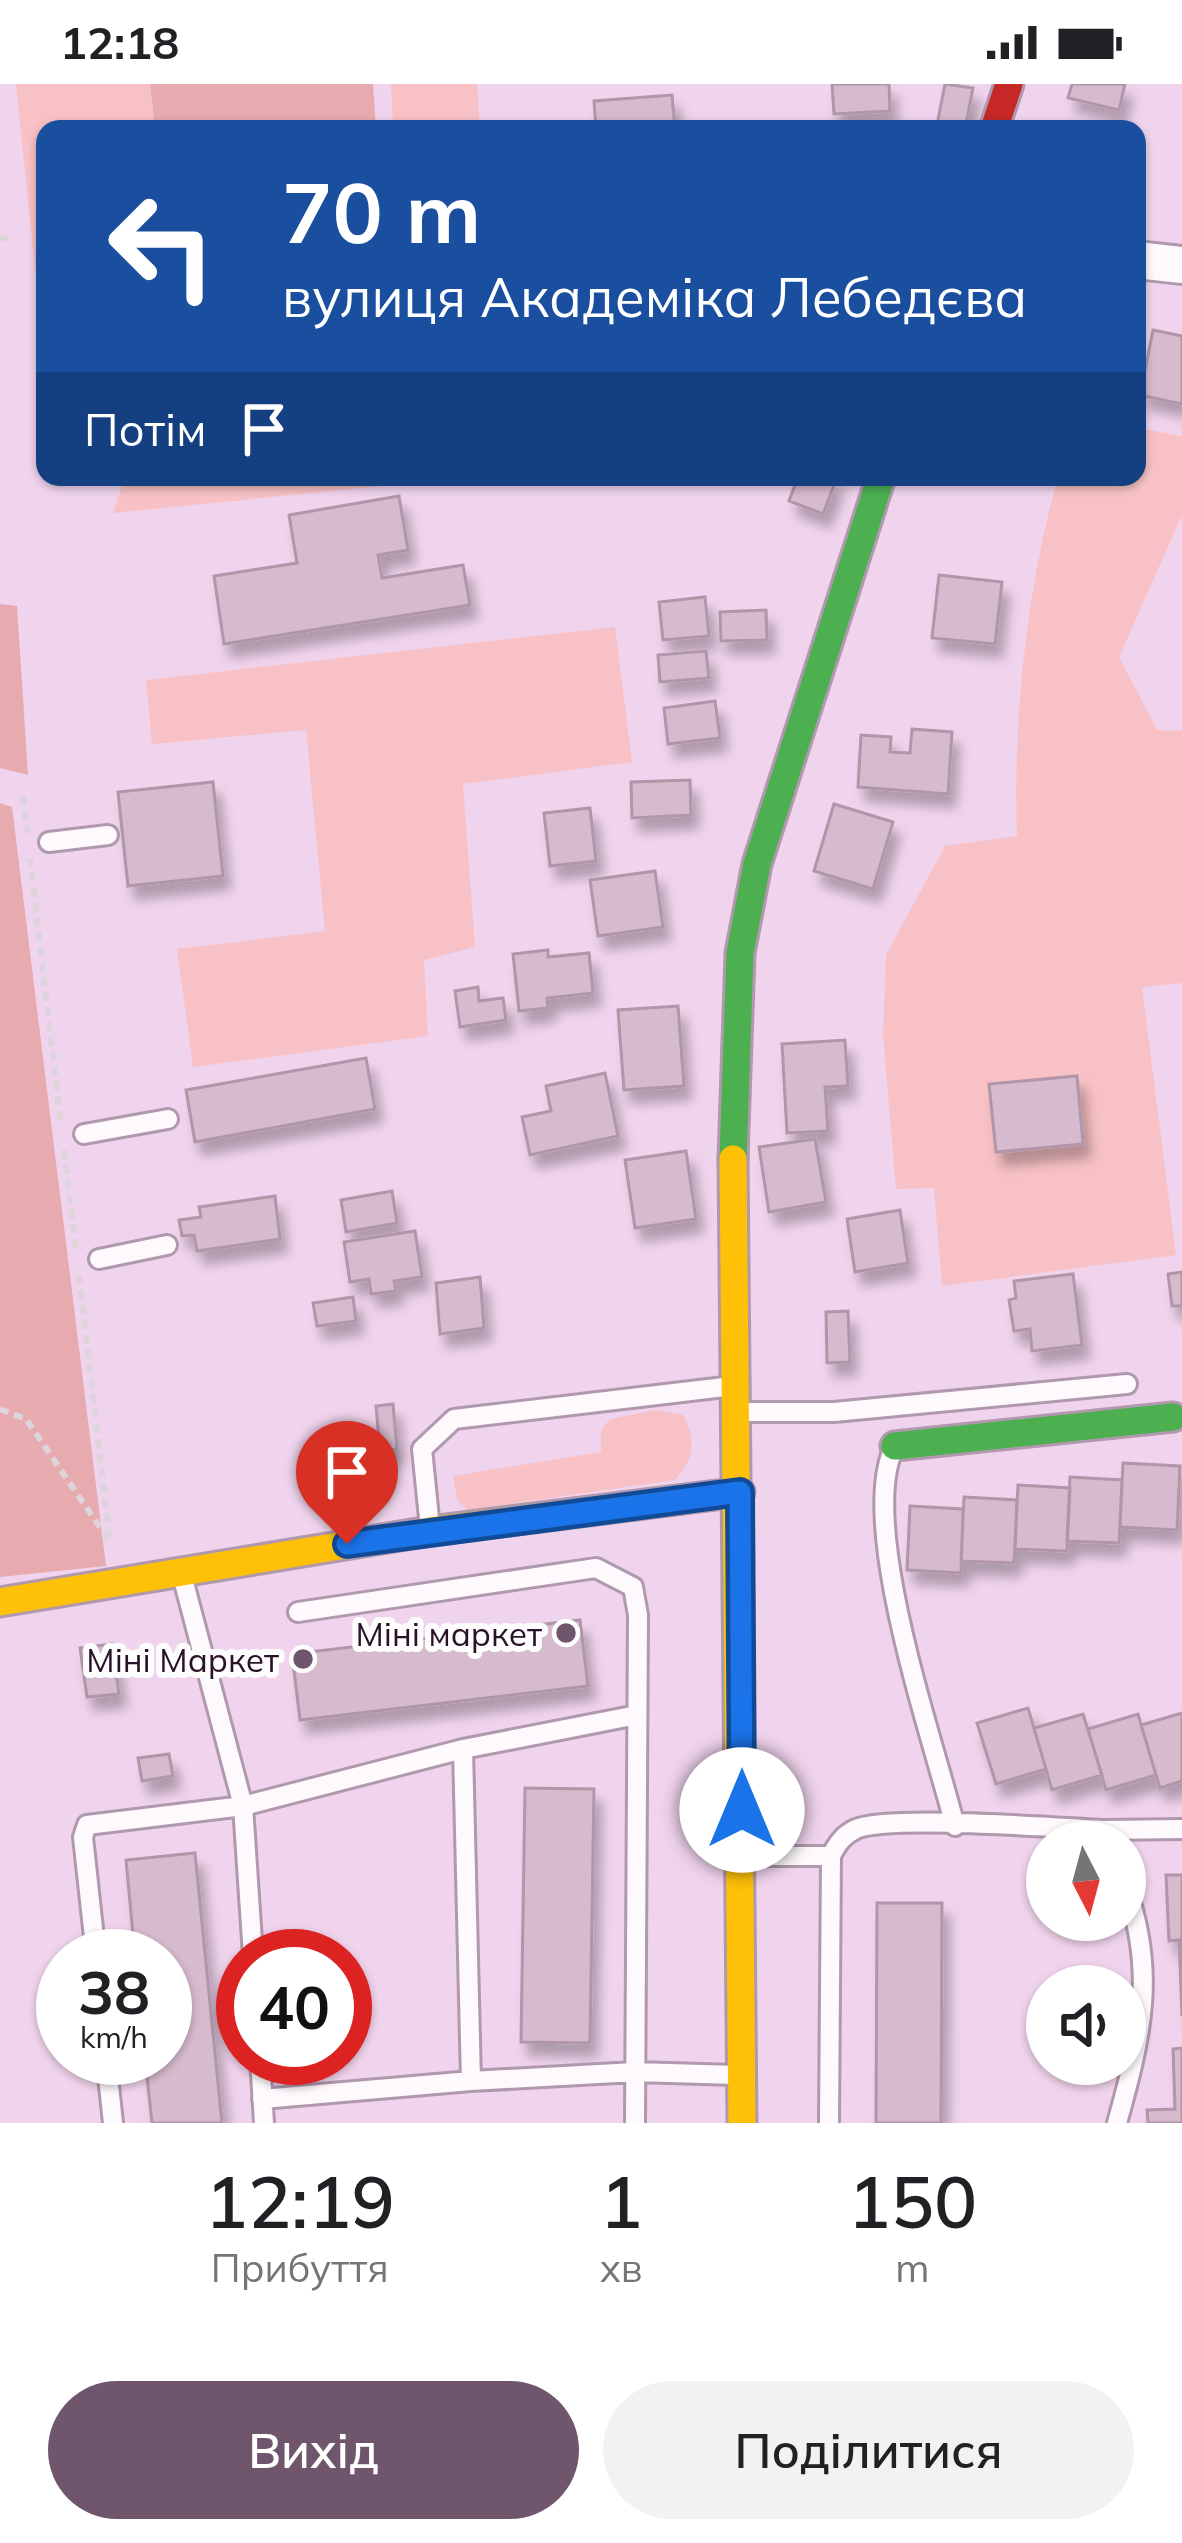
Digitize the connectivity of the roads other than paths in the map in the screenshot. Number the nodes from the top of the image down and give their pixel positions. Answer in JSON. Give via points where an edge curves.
{"nodes":[{"id":1,"x":1009,"y":84,"type":"edge"},
{"id":2,"x":997,"y":120,"type":"edge"},
{"id":3,"x":1146,"y":261,"type":"edge"},
{"id":4,"x":1182,"y":265,"type":"edge"},
{"id":5,"x":878,"y":486,"type":"edge"},
{"id":6,"x":108,"y":836,"type":"dead end"},
{"id":7,"x":49,"y":842,"type":"dead end"},
{"id":8,"x":168,"y":1119,"type":"dead end"},
{"id":9,"x":84,"y":1134,"type":"dead end"},
{"id":10,"x":167,"y":1245,"type":"dead end"},
{"id":11,"x":99,"y":1259,"type":"dead end"},
{"id":12,"x":1127,"y":1384,"type":"dead end"},
{"id":13,"x":738,"y":1399,"type":"junction"},
{"id":14,"x":1173,"y":1417,"type":"dead end"},
{"id":15,"x":895,"y":1446,"type":"joint"},
{"id":16,"x":740,"y":1492,"type":"junction"},
{"id":17,"x":430,"y":1531,"type":"junction"},
{"id":18,"x":180,"y":1571,"type":"junction"},
{"id":19,"x":0,"y":1602,"type":"edge"},
{"id":20,"x":298,"y":1612,"type":"dead end"},
{"id":21,"x":637,"y":1715,"type":"junction"},
{"id":22,"x":463,"y":1749,"type":"junction"},
{"id":23,"x":243,"y":1806,"type":"junction"},
{"id":24,"x":955,"y":1826,"type":"junction"},
{"id":25,"x":1182,"y":1829,"type":"edge"},
{"id":26,"x":1026,"y":1831,"type":"edge"},
{"id":27,"x":1146,"y":1832,"type":"edge"},
{"id":28,"x":742,"y":1856,"type":"junction"},
{"id":29,"x":831,"y":1856,"type":"junction"},
{"id":30,"x":93,"y":1929,"type":"edge"},
{"id":31,"x":251,"y":1929,"type":"edge"},
{"id":32,"x":1140,"y":1941,"type":"edge"},
{"id":33,"x":635,"y":2072,"type":"junction"},
{"id":34,"x":742,"y":2074,"type":"junction"},
{"id":35,"x":471,"y":2080,"type":"junction"},
{"id":36,"x":109,"y":2085,"type":"edge"},
{"id":37,"x":261,"y":2085,"type":"edge"},
{"id":38,"x":262,"y":2099,"type":"junction"},
{"id":39,"x":113,"y":2123,"type":"edge"},
{"id":40,"x":264,"y":2123,"type":"edge"},
{"id":41,"x":635,"y":2123,"type":"edge"},
{"id":42,"x":742,"y":2123,"type":"edge"},
{"id":43,"x":829,"y":2123,"type":"edge"},
{"id":44,"x":1117,"y":2123,"type":"edge"}],
"edges":[{"from":1,"to":2,"type":"street"},
{"from":3,"to":4,"type":"street"},
{"from":5,"to":13,"type":"street","via":[[783,775],[740,952],[733,1114]]},
{"from":6,"to":7,"type":"lane"},
{"from":8,"to":9,"type":"lane"},
{"from":10,"to":11,"type":"lane"},
{"from":12,"to":13,"type":"lane","via":[[834,1412]]},
{"from":13,"to":16,"type":"street"},
{"from":13,"to":17,"type":"lane","via":[[454,1418],[422,1449]]},
{"from":14,"to":15,"type":"street"},
{"from":15,"to":24,"type":"lane","via":[[886,1467],[886,1551]]},
{"from":16,"to":17,"type":"street"},
{"from":16,"to":28,"type":"street"},
{"from":17,"to":18,"type":"street"},
{"from":18,"to":19,"type":"street"},
{"from":18,"to":23,"type":"lane"},
{"from":20,"to":21,"type":"lane","via":[[596,1568],[617,1574],[633,1587],[638,1615]]},
{"from":21,"to":22,"type":"lane"},
{"from":21,"to":33,"type":"lane"},
{"from":22,"to":23,"type":"lane"},
{"from":22,"to":35,"type":"lane"},
{"from":23,"to":30,"type":"lane","via":[[87,1826]]},
{"from":23,"to":31,"type":"lane"},
{"from":24,"to":26,"type":"lane"},
{"from":24,"to":29,"type":"lane","via":[[869,1825],[839,1841]]},
{"from":25,"to":27,"type":"lane"},
{"from":28,"to":29,"type":"lane"},
{"from":28,"to":34,"type":"street"},
{"from":29,"to":43,"type":"lane"},
{"from":32,"to":44,"type":"lane","via":[[1142,2015]]},
{"from":33,"to":34,"type":"lane"},
{"from":33,"to":35,"type":"lane"},
{"from":33,"to":41,"type":"lane"},
{"from":34,"to":42,"type":"street"},
{"from":35,"to":38,"type":"lane"},
{"from":36,"to":39,"type":"lane"},
{"from":37,"to":38,"type":"lane"},
{"from":38,"to":40,"type":"lane"}]}
